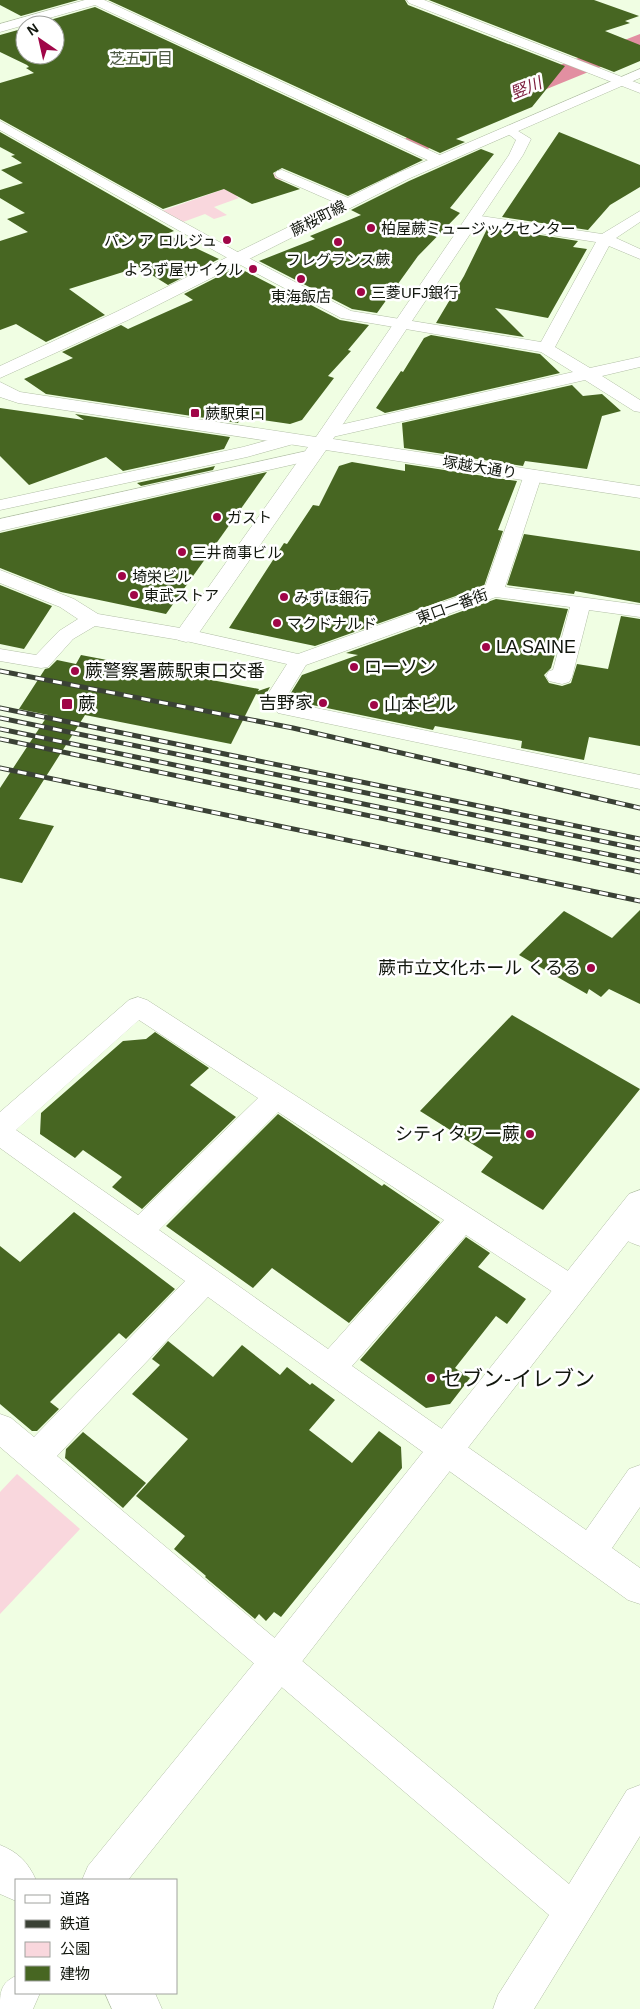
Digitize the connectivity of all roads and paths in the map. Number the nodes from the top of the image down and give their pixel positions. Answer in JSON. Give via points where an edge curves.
{"nodes":[{"id":1,"x":96,"y":0,"type":"edge"},
{"id":2,"x":413,"y":0,"type":"edge"},
{"id":3,"x":0,"y":28,"type":"edge"},
{"id":4,"x":640,"y":73,"type":"edge"},
{"id":5,"x":620,"y":81,"type":"junction"},
{"id":6,"x":640,"y":89,"type":"edge"},
{"id":7,"x":0,"y":125,"type":"edge"},
{"id":8,"x":510,"y":130,"type":"junction"},
{"id":9,"x":439,"y":160,"type":"junction"},
{"id":10,"x":282,"y":174,"type":"dead end"},
{"id":11,"x":348,"y":202,"type":"junction"},
{"id":12,"x":640,"y":215,"type":"edge"},
{"id":13,"x":474,"y":219,"type":"junction"},
{"id":14,"x":605,"y":239,"type":"junction"},
{"id":15,"x":640,"y":255,"type":"edge"},
{"id":16,"x":238,"y":258,"type":"junction"},
{"id":17,"x":403,"y":324,"type":"junction"},
{"id":18,"x":546,"y":348,"type":"junction"},
{"id":19,"x":640,"y":362,"type":"edge"},
{"id":20,"x":0,"y":373,"type":"edge"},
{"id":21,"x":640,"y":374,"type":"edge"},
{"id":22,"x":595,"y":379,"type":"junction"},
{"id":23,"x":0,"y":388,"type":"edge"},
{"id":24,"x":640,"y":407,"type":"edge"},
{"id":25,"x":291,"y":439,"type":"junction"},
{"id":26,"x":324,"y":444,"type":"junction"},
{"id":27,"x":533,"y":475,"type":"junction"},
{"id":28,"x":640,"y":492,"type":"edge"},
{"id":29,"x":0,"y":505,"type":"edge"},
{"id":30,"x":0,"y":525,"type":"edge"},
{"id":31,"x":0,"y":576,"type":"edge"},
{"id":32,"x":494,"y":591,"type":"junction"},
{"id":33,"x":581,"y":603,"type":"junction"},
{"id":34,"x":640,"y":611,"type":"edge"},
{"id":35,"x":92,"y":619,"type":"junction"},
{"id":36,"x":186,"y":635,"type":"junction"},
{"id":37,"x":0,"y":655,"type":"edge"},
{"id":38,"x":299,"y":661,"type":"junction"},
{"id":39,"x":556,"y":676,"type":"dead end"},
{"id":40,"x":640,"y":782,"type":"edge"},
{"id":41,"x":277,"y":1096,"type":"junction"},
{"id":42,"x":0,"y":1128,"type":"edge"},
{"id":43,"x":0,"y":1133,"type":"edge"},
{"id":44,"x":462,"y":1219,"type":"junction"},
{"id":45,"x":635,"y":1220,"type":"edge"},
{"id":46,"x":139,"y":1232,"type":"junction"},
{"id":47,"x":205,"y":1280,"type":"junction"},
{"id":48,"x":572,"y":1289,"type":"junction"},
{"id":49,"x":331,"y":1368,"type":"junction"},
{"id":50,"x":0,"y":1428,"type":"edge"},
{"id":51,"x":444,"y":1451,"type":"junction"},
{"id":52,"x":35,"y":1457,"type":"junction"},
{"id":53,"x":640,"y":1480,"type":"edge"},
{"id":54,"x":590,"y":1552,"type":"junction"},
{"id":55,"x":640,"y":1588,"type":"edge"},
{"id":56,"x":277,"y":1664,"type":"junction"},
{"id":57,"x":640,"y":1803,"type":"edge"},
{"id":58,"x":0,"y":1865,"type":"edge"},
{"id":59,"x":103,"y":1879,"type":"edge"},
{"id":60,"x":15,"y":1880,"type":"edge"},
{"id":61,"x":572,"y":1911,"type":"junction"},
{"id":62,"x":20,"y":1994,"type":"edge"},
{"id":63,"x":127,"y":1994,"type":"edge"},
{"id":64,"x":9,"y":2009,"type":"edge"},
{"id":65,"x":141,"y":2009,"type":"edge"},
{"id":66,"x":512,"y":2009,"type":"edge"}],
"edges":[{"from":1,"to":3,"type":"street"},
{"from":1,"to":9,"type":"street"},
{"from":2,"to":5,"type":"street"},
{"from":4,"to":5,"type":"street","name":"蕨桜町線"},
{"from":5,"to":6,"type":"street"},
{"from":5,"to":8,"type":"street","name":"蕨桜町線"},
{"from":7,"to":16,"type":"street"},
{"from":8,"to":9,"type":"street","name":"蕨桜町線"},
{"from":8,"to":13,"type":"street","via":[[523,142]]},
{"from":9,"to":11,"type":"street","name":"蕨桜町線"},
{"from":10,"to":11,"type":"street"},
{"from":11,"to":16,"type":"street","name":"蕨桜町線"},
{"from":12,"to":14,"type":"street"},
{"from":13,"to":14,"type":"street"},
{"from":13,"to":17,"type":"street"},
{"from":14,"to":15,"type":"street"},
{"from":14,"to":18,"type":"street"},
{"from":16,"to":17,"type":"street","via":[[347,315]]},
{"from":16,"to":20,"type":"street","name":"蕨桜町線"},
{"from":17,"to":18,"type":"street"},
{"from":17,"to":26,"type":"street"},
{"from":18,"to":22,"type":"street"},
{"from":19,"to":22,"type":"street"},
{"from":21,"to":22,"type":"street"},
{"from":22,"to":24,"type":"street"},
{"from":22,"to":26,"type":"street"},
{"from":23,"to":25,"type":"street","name":"塚越大通り","via":[[18,397]]},
{"from":25,"to":26,"type":"street","name":"塚越大通り"},
{"from":25,"to":29,"type":"street","via":[[246,452]]},
{"from":26,"to":27,"type":"street","name":"塚越大通り"},
{"from":26,"to":30,"type":"street"},
{"from":26,"to":36,"type":"street"},
{"from":27,"to":28,"type":"street","name":"塚越大通り"},
{"from":27,"to":32,"type":"street"},
{"from":31,"to":35,"type":"street","via":[[67,603]]},
{"from":32,"to":33,"type":"street","name":"東口一番街"},
{"from":32,"to":38,"type":"street","name":"東口一番街"},
{"from":33,"to":34,"type":"street","name":"東口一番街"},
{"from":33,"to":39,"type":"street","via":[[562,677]]},
{"from":35,"to":36,"type":"street"},
{"from":35,"to":37,"type":"street","via":[[66,635],[41,662]]},
{"from":36,"to":38,"type":"street"},
{"from":38,"to":40,"type":"street","via":[[276,697],[285,708]]},
{"from":41,"to":42,"type":"street","via":[[138,1006]]},
{"from":41,"to":44,"type":"street"},
{"from":41,"to":46,"type":"street"},
{"from":43,"to":46,"type":"street"},
{"from":44,"to":48,"type":"street"},
{"from":44,"to":49,"type":"street"},
{"from":45,"to":48,"type":"street"},
{"from":46,"to":47,"type":"street"},
{"from":47,"to":49,"type":"street"},
{"from":47,"to":52,"type":"street"},
{"from":48,"to":51,"type":"street"},
{"from":49,"to":51,"type":"street"},
{"from":50,"to":52,"type":"street"},
{"from":51,"to":54,"type":"street"},
{"from":51,"to":56,"type":"street"},
{"from":52,"to":56,"type":"street"},
{"from":53,"to":54,"type":"street"},
{"from":54,"to":55,"type":"street"},
{"from":56,"to":59,"type":"street"},
{"from":56,"to":61,"type":"street"},
{"from":57,"to":61,"type":"street"},
{"from":58,"to":60,"type":"street"},
{"from":61,"to":66,"type":"street"},
{"from":62,"to":64,"type":"street"},
{"from":63,"to":65,"type":"street"}]}
